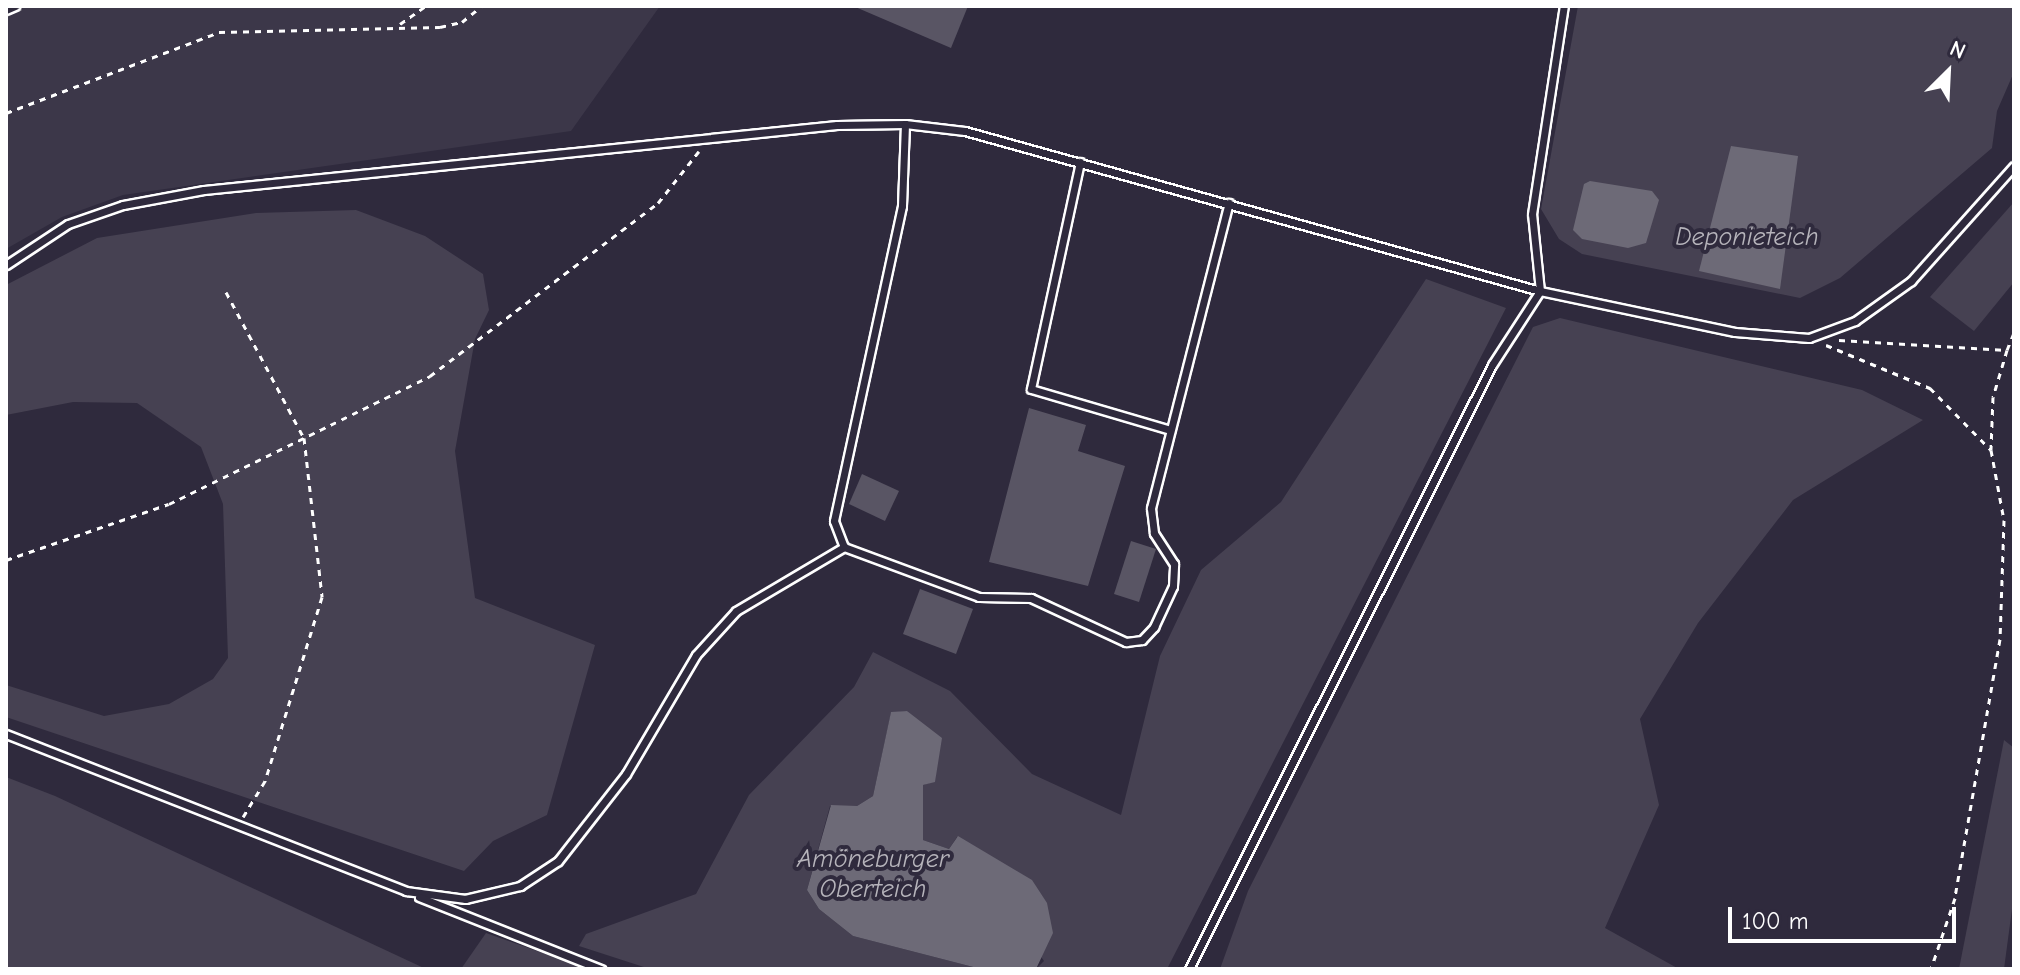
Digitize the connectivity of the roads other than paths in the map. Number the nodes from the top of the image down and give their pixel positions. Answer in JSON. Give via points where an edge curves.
{"nodes":[{"id":1,"x":15,"y":6,"type":"edge"},
{"id":2,"x":1564,"y":6,"type":"edge"},
{"id":3,"x":6,"y":10,"type":"edge"},
{"id":4,"x":905,"y":124,"type":"junction"},
{"id":5,"x":1080,"y":162,"type":"junction"},
{"id":6,"x":2014,"y":166,"type":"edge"},
{"id":7,"x":1229,"y":203,"type":"junction"},
{"id":8,"x":6,"y":265,"type":"edge"},
{"id":9,"x":1540,"y":291,"type":"junction"},
{"id":10,"x":1170,"y":430,"type":"junction"},
{"id":11,"x":844,"y":547,"type":"junction"},
{"id":12,"x":6,"y":734,"type":"edge"},
{"id":13,"x":406,"y":891,"type":"junction"},
{"id":14,"x":601,"y":969,"type":"edge"},
{"id":15,"x":1189,"y":969,"type":"edge"}],
"edges":[{"from":1,"to":3,"type":"lane"},
{"from":2,"to":9,"type":"lane","via":[[1532,214]]},
{"from":4,"to":5,"type":"lane","via":[[965,131]]},
{"from":4,"to":8,"type":"lane","via":[[709,138],[136,202],[68,224]]},
{"from":4,"to":11,"type":"lane","via":[[902,206],[834,521]]},
{"from":5,"to":7,"type":"lane"},
{"from":5,"to":10,"type":"lane","via":[[1031,389]]},
{"from":6,"to":9,"type":"lane","via":[[1911,281],[1855,321],[1809,338],[1735,332]]},
{"from":7,"to":9,"type":"lane"},
{"from":7,"to":10,"type":"lane"},
{"from":9,"to":15,"type":"lane","via":[[1492,365]]},
{"from":10,"to":11,"type":"lane","via":[[1151,508],[1154,533],[1174,564],[1173,586],[1163,613],[1142,640],[1103,636],[1031,598],[979,597]]},
{"from":11,"to":13,"type":"lane","via":[[736,611],[706,644],[626,774],[558,861],[520,886],[465,899]]},
{"from":12,"to":13,"type":"lane","via":[[236,829]]},
{"from":13,"to":14,"type":"lane"}]}
